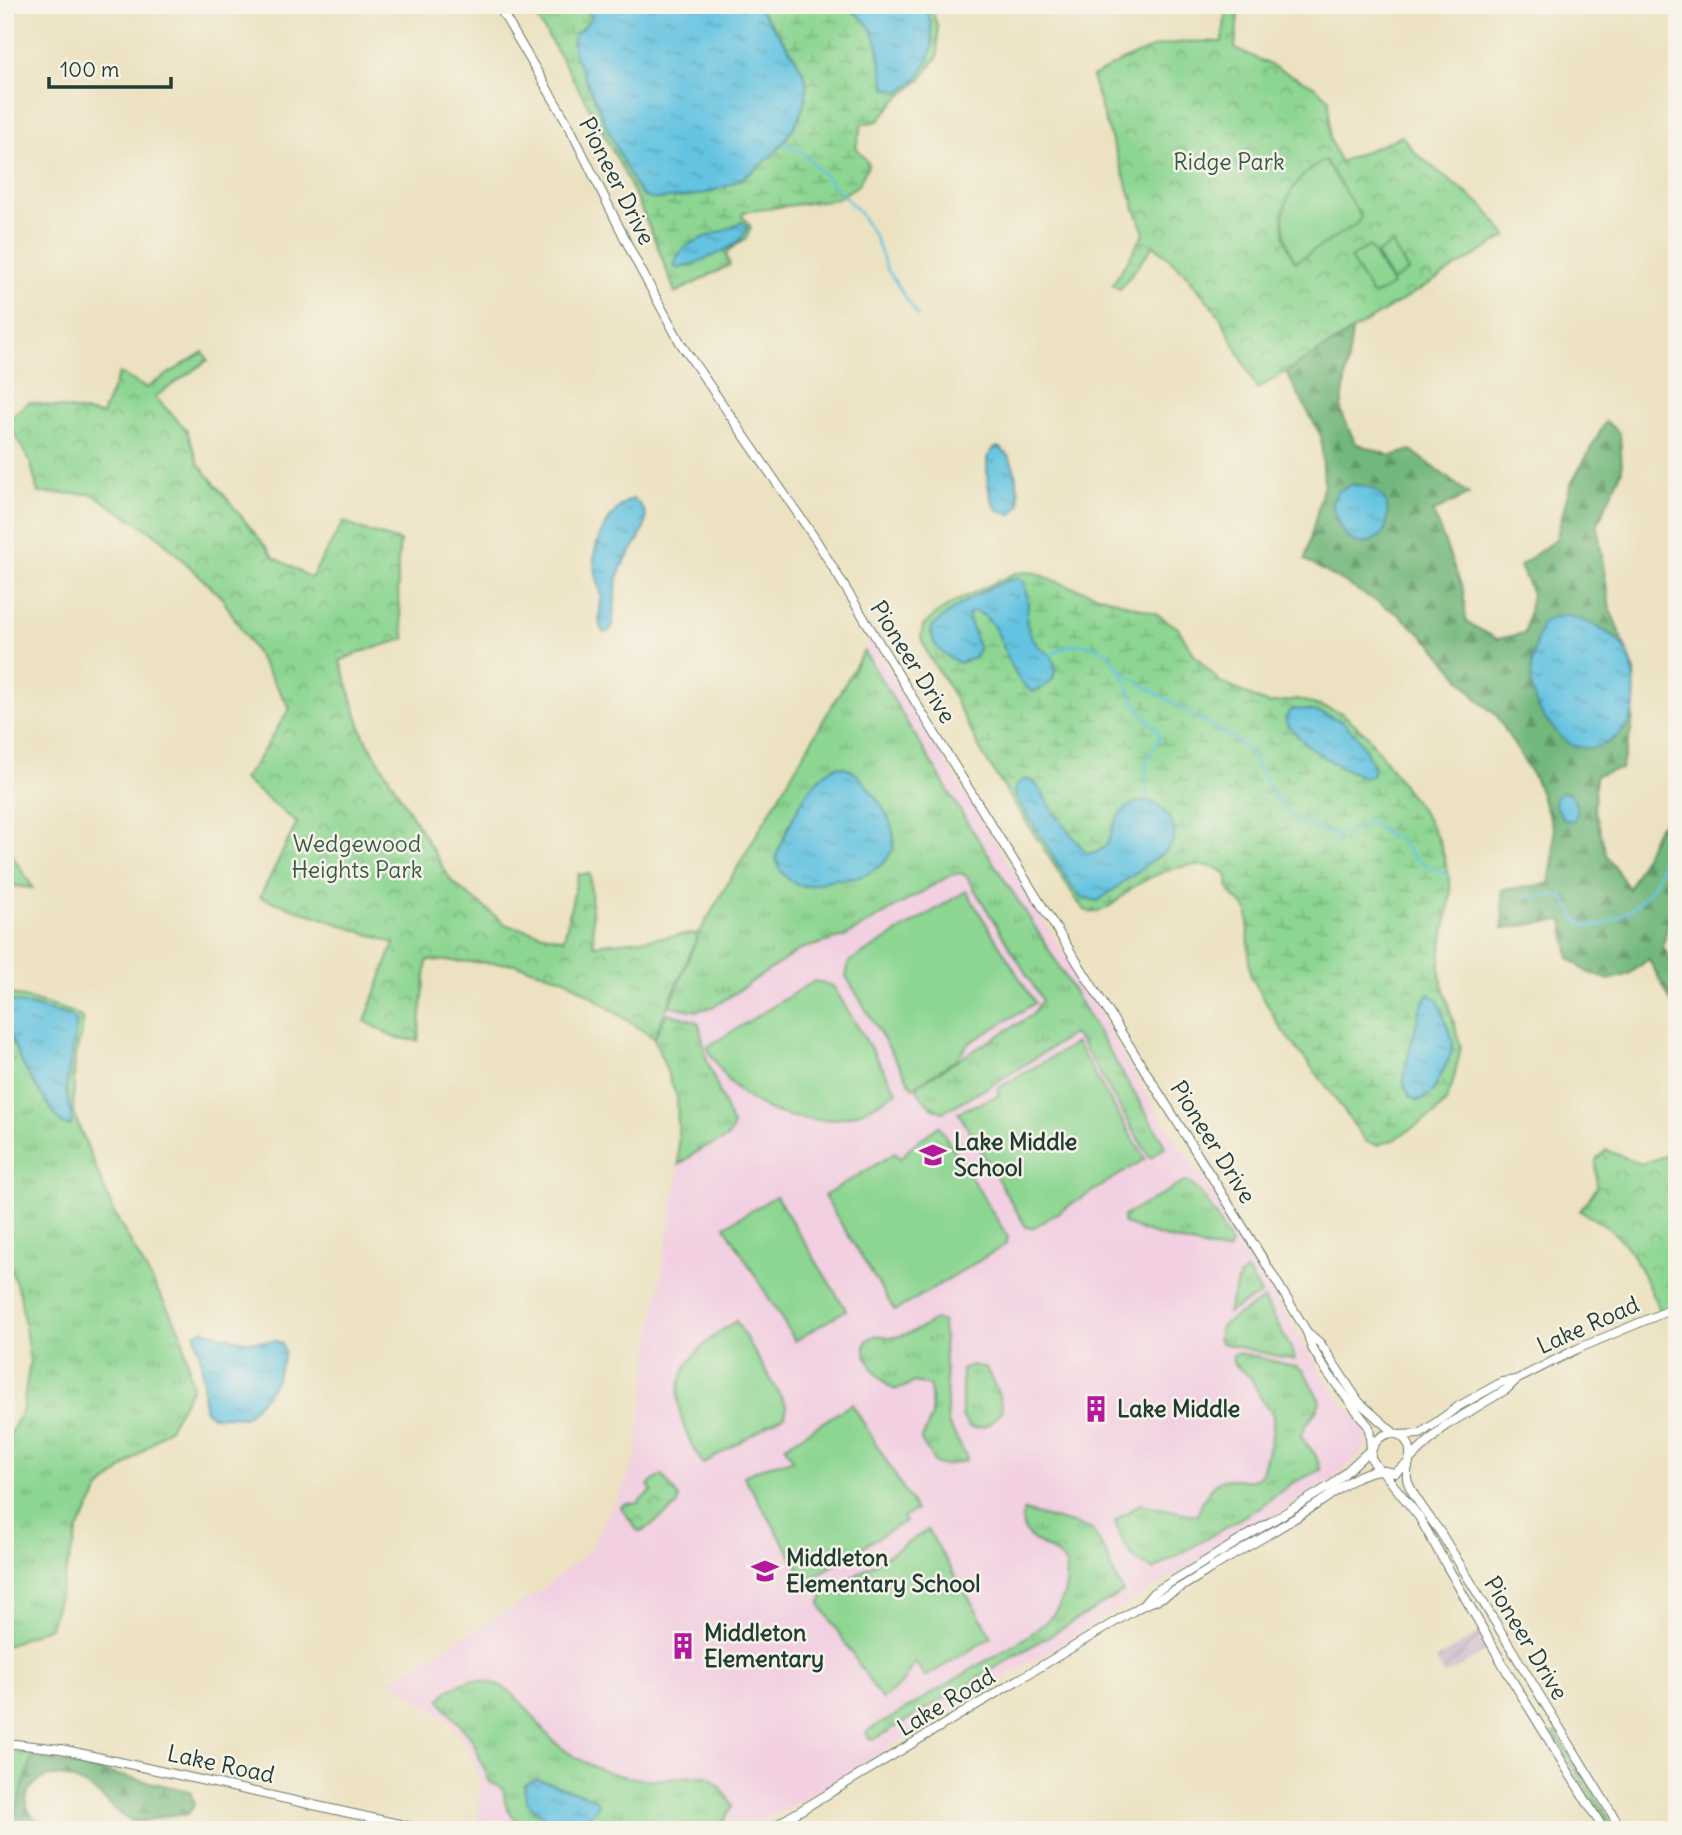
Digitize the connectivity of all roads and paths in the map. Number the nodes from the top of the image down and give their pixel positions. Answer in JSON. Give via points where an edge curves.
{"nodes":[{"id":1,"x":498,"y":5,"type":"edge"},
{"id":2,"x":1677,"y":1307,"type":"edge"},
{"id":3,"x":1307,"y":1332,"type":"junction"},
{"id":4,"x":1516,"y":1380,"type":"junction"},
{"id":5,"x":1396,"y":1435,"type":"junction"},
{"id":6,"x":1371,"y":1449,"type":"junction"},
{"id":7,"x":1409,"y":1462,"type":"junction"},
{"id":8,"x":1382,"y":1472,"type":"junction"},
{"id":9,"x":1143,"y":1605,"type":"junction"},
{"id":10,"x":5,"y":1744,"type":"edge"},
{"id":11,"x":426,"y":1830,"type":"edge"},
{"id":12,"x":768,"y":1830,"type":"edge"},
{"id":13,"x":1604,"y":1830,"type":"edge"},
{"id":14,"x":1622,"y":1830,"type":"edge"}],
"edges":[{"from":1,"to":3,"type":"street","name":"Pioneer Drive","via":[[568,124],[681,344],[816,540]]},
{"from":2,"to":4,"type":"street","name":"Lake Road"},
{"from":3,"to":5,"type":"street","name":"Pioneer Drive","via":[[1320,1343],[1359,1402]]},
{"from":3,"to":6,"type":"street","name":"Pioneer Drive","via":[[1333,1382],[1369,1427]]},
{"from":4,"to":5,"type":"street","name":"Lake Road","via":[[1502,1382],[1420,1434]]},
{"from":4,"to":7,"type":"street","name":"Lake Road","via":[[1438,1431]]},
{"from":5,"to":6,"type":"street","via":[[1380,1437]]},
{"from":5,"to":7,"type":"street","via":[[1408,1443]]},
{"from":6,"to":8,"type":"street","via":[[1373,1463]]},
{"from":6,"to":9,"type":"street","name":"Lake Road","via":[[1333,1484],[1153,1593]]},
{"from":7,"to":8,"type":"street","via":[[1400,1471]]},
{"from":7,"to":14,"type":"street","name":"Pioneer Drive","via":[[1410,1487]]},
{"from":8,"to":9,"type":"street","name":"Lake Road","via":[[1356,1476],[1299,1516]]},
{"from":8,"to":13,"type":"street","name":"Pioneer Drive","via":[[1419,1517],[1508,1675]]},
{"from":9,"to":12,"type":"street","name":"Lake Road"},
{"from":10,"to":11,"type":"street","name":"Lake Road","via":[[69,1751]]}]}
